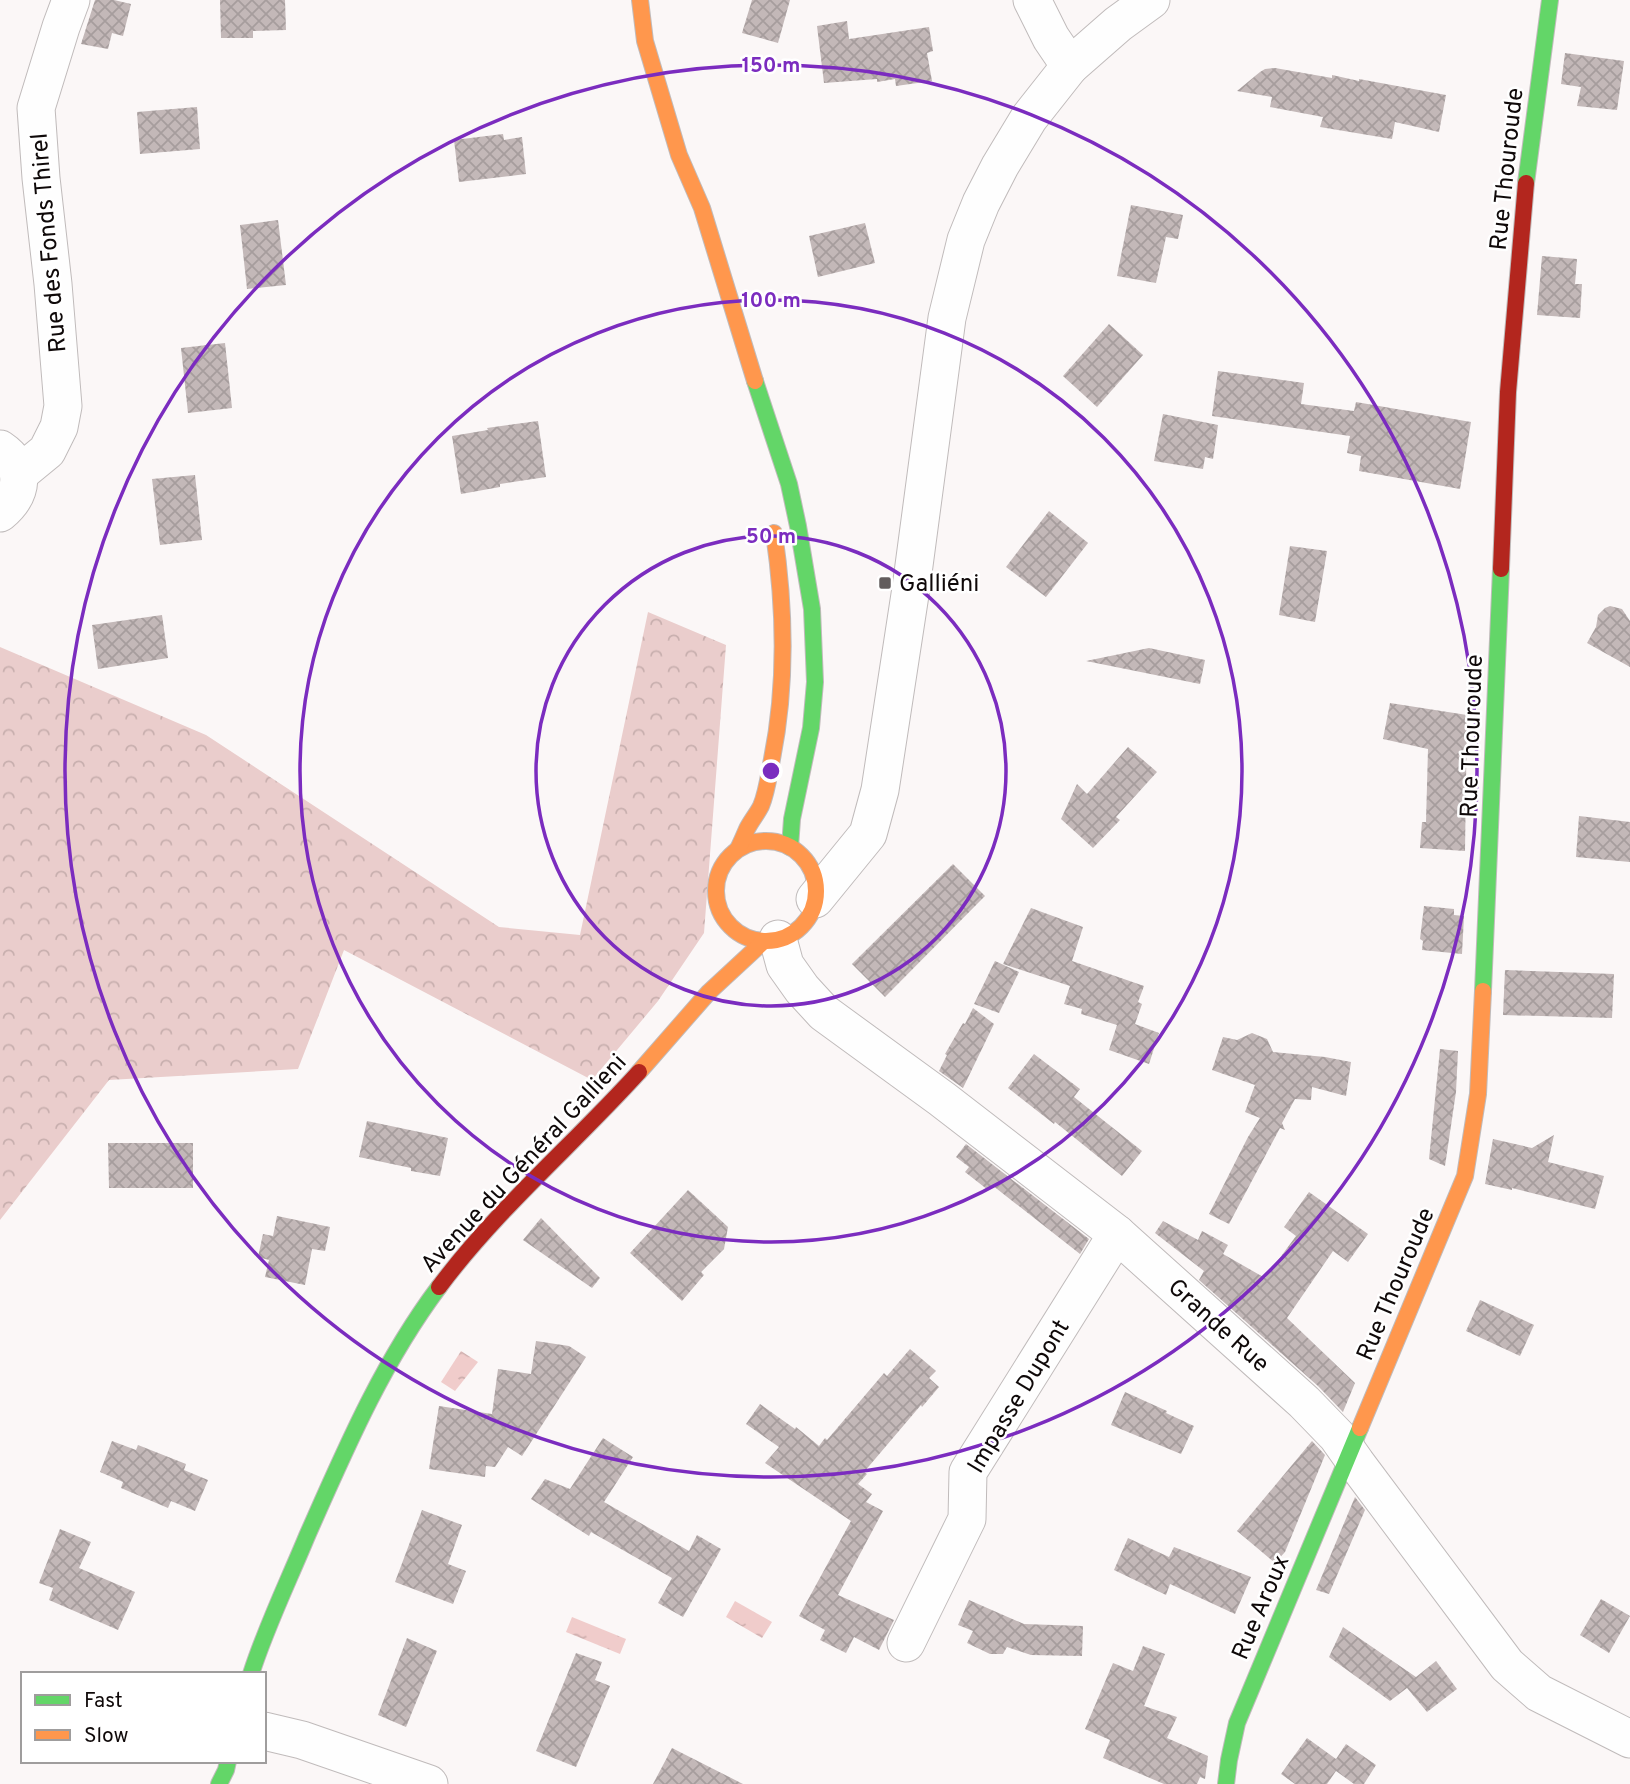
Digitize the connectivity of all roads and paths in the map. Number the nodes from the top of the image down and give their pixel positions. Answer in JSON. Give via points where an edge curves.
{"nodes":[{"id":1,"x":71,"y":0,"type":"edge"},
{"id":2,"x":640,"y":0,"type":"edge"},
{"id":3,"x":1032,"y":0,"type":"edge"},
{"id":4,"x":1151,"y":0,"type":"edge"},
{"id":5,"x":1550,"y":0,"type":"edge"},
{"id":6,"x":1070,"y":66,"type":"junction"},
{"id":7,"x":679,"y":155,"type":"junction"},
{"id":8,"x":686,"y":212,"type":"dead end"},
{"id":9,"x":9,"y":461,"type":"edge"},
{"id":10,"x":0,"y":513,"type":"edge"},
{"id":11,"x":771,"y":517,"type":"dead end"},
{"id":12,"x":738,"y":849,"type":"junction"},
{"id":13,"x":816,"y":869,"type":"junction"},
{"id":14,"x":771,"y":940,"type":"junction"},
{"id":15,"x":717,"y":963,"type":"dead end"},
{"id":16,"x":703,"y":998,"type":"junction"},
{"id":17,"x":1117,"y":1234,"type":"junction"},
{"id":18,"x":1350,"y":1452,"type":"junction"},
{"id":19,"x":906,"y":1643,"type":"dead end"},
{"id":20,"x":252,"y":1672,"type":"edge"},
{"id":21,"x":266,"y":1731,"type":"edge"},
{"id":22,"x":1630,"y":1739,"type":"edge"},
{"id":23,"x":429,"y":1784,"type":"edge"},
{"id":24,"x":1226,"y":1784,"type":"edge"}],
"edges":[{"from":1,"to":9,"type":"street","name":"Rue des Fonds Thirel","via":[[36,108],[63,406],[47,451]]},
{"from":2,"to":7,"type":"street","via":[[645,41]]},
{"from":3,"to":6,"type":"street"},
{"from":4,"to":6,"type":"street"},
{"from":5,"to":18,"type":"street","name":"Rue Thouroude","via":[[1528,161],[1508,393],[1478,1094],[1465,1176]]},
{"from":6,"to":13,"type":"street","via":[[1029,118],[1000,166],[967,240],[947,318],[880,790],[868,834]]},
{"from":7,"to":8,"type":"street"},
{"from":7,"to":13,"type":"street","via":[[702,208],[789,484],[798,526],[812,609],[815,682],[811,728],[792,819]]},
{"from":9,"to":10,"type":"street","via":[[18,489],[12,503]]},
{"from":11,"to":12,"type":"street","via":[[782,602],[780,706],[761,807]]},
{"from":12,"to":13,"type":"street","via":[[773,841]]},
{"from":12,"to":14,"type":"street","via":[[718,877],[720,911],[728,933]]},
{"from":13,"to":14,"type":"street","via":[[812,911],[799,929]]},
{"from":14,"to":16,"type":"street","name":"Avenue du Général Gallieni"},
{"from":14,"to":17,"type":"street","name":"Grande Rue","via":[[802,989],[824,1013]]},
{"from":15,"to":16,"type":"street","name":"Avenue du Général Gallieni"},
{"from":16,"to":20,"type":"street","name":"Avenue du Général Gallieni","via":[[492,1224],[447,1276],[404,1339],[353,1433]]},
{"from":17,"to":18,"type":"street","name":"Grande Rue","via":[[1304,1402]]},
{"from":17,"to":19,"type":"street","name":"Impasse Dupont","via":[[968,1472],[967,1518]]},
{"from":18,"to":22,"type":"street","name":"Grande Rue","via":[[1507,1665],[1539,1693]]},
{"from":18,"to":24,"type":"street","name":"Rue Aroux","via":[[1237,1723]]},
{"from":21,"to":23,"type":"street"}]}
